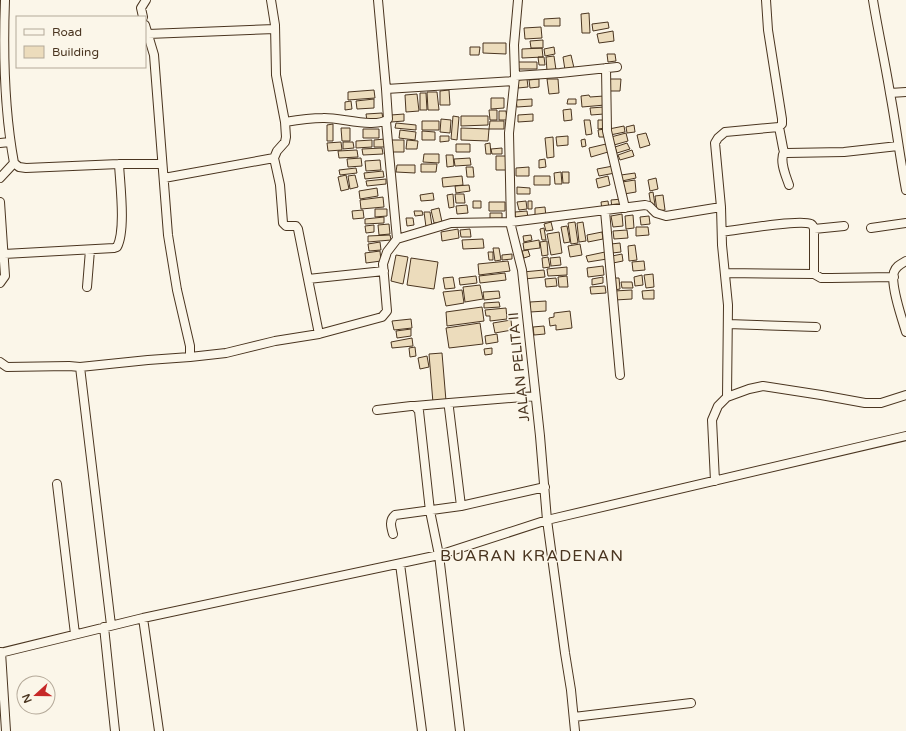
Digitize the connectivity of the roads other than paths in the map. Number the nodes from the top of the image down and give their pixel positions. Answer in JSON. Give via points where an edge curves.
{"nodes":[{"id":1,"x":5,"y":0,"type":"edge"},
{"id":2,"x":146,"y":0,"type":"edge"},
{"id":3,"x":271,"y":0,"type":"edge"},
{"id":4,"x":378,"y":0,"type":"edge"},
{"id":5,"x":518,"y":0,"type":"edge"},
{"id":6,"x":766,"y":0,"type":"edge"},
{"id":7,"x":873,"y":0,"type":"edge"},
{"id":8,"x":143,"y":16,"type":"edge"},
{"id":9,"x":146,"y":28,"type":"edge"},
{"id":10,"x":275,"y":29,"type":"junction"},
{"id":11,"x":148,"y":34,"type":"junction"},
{"id":12,"x":617,"y":67,"type":"dead end"},
{"id":13,"x":606,"y":68,"type":"junction"},
{"id":14,"x":515,"y":78,"type":"junction"},
{"id":15,"x":386,"y":89,"type":"junction"},
{"id":16,"x":906,"y":92,"type":"edge"},
{"id":17,"x":890,"y":94,"type":"junction"},
{"id":18,"x":3,"y":101,"type":"edge"},
{"id":19,"x":386,"y":121,"type":"junction"},
{"id":20,"x":285,"y":122,"type":"junction"},
{"id":21,"x":779,"y":127,"type":"junction"},
{"id":22,"x":10,"y":142,"type":"junction"},
{"id":23,"x":0,"y":143,"type":"edge"},
{"id":24,"x":898,"y":146,"type":"junction"},
{"id":25,"x":784,"y":152,"type":"junction"},
{"id":26,"x":274,"y":158,"type":"junction"},
{"id":27,"x":14,"y":163,"type":"junction"},
{"id":28,"x":119,"y":164,"type":"junction"},
{"id":29,"x":162,"y":164,"type":"junction"},
{"id":30,"x":0,"y":178,"type":"edge"},
{"id":31,"x":164,"y":178,"type":"junction"},
{"id":32,"x":789,"y":185,"type":"dead end"},
{"id":33,"x":906,"y":190,"type":"edge"},
{"id":34,"x":0,"y":202,"type":"edge"},
{"id":35,"x":721,"y":207,"type":"junction"},
{"id":36,"x":625,"y":208,"type":"junction"},
{"id":37,"x":605,"y":211,"type":"junction"},
{"id":38,"x":511,"y":222,"type":"junction"},
{"id":39,"x":906,"y":224,"type":"edge"},
{"id":40,"x":844,"y":226,"type":"dead end"},
{"id":41,"x":814,"y":228,"type":"junction"},
{"id":42,"x":871,"y":228,"type":"dead end"},
{"id":43,"x":722,"y":232,"type":"junction"},
{"id":44,"x":397,"y":239,"type":"junction"},
{"id":45,"x":90,"y":250,"type":"junction"},
{"id":46,"x":4,"y":254,"type":"junction"},
{"id":47,"x":906,"y":262,"type":"edge"},
{"id":48,"x":384,"y":271,"type":"junction"},
{"id":49,"x":725,"y":273,"type":"junction"},
{"id":50,"x":814,"y":274,"type":"junction"},
{"id":51,"x":894,"y":277,"type":"junction"},
{"id":52,"x":308,"y":279,"type":"junction"},
{"id":53,"x":0,"y":283,"type":"edge"},
{"id":54,"x":87,"y":287,"type":"dead end"},
{"id":55,"x":728,"y":324,"type":"junction"},
{"id":56,"x":816,"y":327,"type":"dead end"},
{"id":57,"x":906,"y":332,"type":"edge"},
{"id":58,"x":319,"y":334,"type":"junction"},
{"id":59,"x":190,"y":357,"type":"junction"},
{"id":60,"x":0,"y":362,"type":"edge"},
{"id":61,"x":80,"y":369,"type":"junction"},
{"id":62,"x":620,"y":375,"type":"dead end"},
{"id":63,"x":906,"y":395,"type":"edge"},
{"id":64,"x":535,"y":396,"type":"junction"},
{"id":65,"x":727,"y":397,"type":"junction"},
{"id":66,"x":449,"y":402,"type":"junction"},
{"id":67,"x":415,"y":406,"type":"junction"},
{"id":68,"x":377,"y":410,"type":"dead end"},
{"id":69,"x":906,"y":436,"type":"edge"},
{"id":70,"x":717,"y":480,"type":"junction"},
{"id":71,"x":57,"y":484,"type":"dead end"},
{"id":72,"x":544,"y":487,"type":"junction"},
{"id":73,"x":461,"y":506,"type":"junction"},
{"id":74,"x":430,"y":510,"type":"junction"},
{"id":75,"x":547,"y":520,"type":"junction"},
{"id":76,"x":392,"y":534,"type":"dead end"},
{"id":77,"x":439,"y":555,"type":"junction"},
{"id":78,"x":400,"y":564,"type":"junction"},
{"id":79,"x":143,"y":618,"type":"junction"},
{"id":80,"x":108,"y":626,"type":"junction"},
{"id":81,"x":75,"y":634,"type":"junction"},
{"id":82,"x":0,"y":652,"type":"edge"},
{"id":83,"x":691,"y":703,"type":"dead end"},
{"id":84,"x":574,"y":717,"type":"junction"},
{"id":85,"x":6,"y":731,"type":"edge"},
{"id":86,"x":115,"y":731,"type":"edge"},
{"id":87,"x":159,"y":731,"type":"edge"},
{"id":88,"x":422,"y":731,"type":"edge"},
{"id":89,"x":460,"y":731,"type":"edge"},
{"id":90,"x":575,"y":731,"type":"edge"}],
"edges":[{"from":1,"to":18,"type":"street"},
{"from":2,"to":8,"type":"street","via":[[141,8]]},
{"from":3,"to":10,"type":"street"},
{"from":4,"to":15,"type":"street"},
{"from":5,"to":14,"type":"street","name":"JALAN PELITA II","via":[[514,46]]},
{"from":6,"to":21,"type":"street","via":[[768,30],[782,119]]},
{"from":7,"to":17,"type":"street"},
{"from":9,"to":11,"type":"street"},
{"from":10,"to":11,"type":"street"},
{"from":10,"to":20,"type":"street","via":[[276,75]]},
{"from":11,"to":29,"type":"street","via":[[154,55]]},
{"from":12,"to":13,"type":"street"},
{"from":13,"to":14,"type":"street"},
{"from":13,"to":36,"type":"street","via":[[607,131]]},
{"from":14,"to":15,"type":"street"},
{"from":14,"to":38,"type":"street","name":"JALAN PELITA II","via":[[509,134]]},
{"from":15,"to":19,"type":"street"},
{"from":16,"to":17,"type":"street"},
{"from":17,"to":24,"type":"street"},
{"from":18,"to":22,"type":"street"},
{"from":19,"to":20,"type":"street","via":[[363,123],[323,118]]},
{"from":19,"to":44,"type":"street"},
{"from":20,"to":26,"type":"street","via":[[285,142],[279,147]]},
{"from":21,"to":25,"type":"street"},
{"from":21,"to":35,"type":"street","via":[[724,132],[718,138],[716,144]]},
{"from":22,"to":23,"type":"street"},
{"from":22,"to":27,"type":"street"},
{"from":24,"to":25,"type":"street","via":[[844,152]]},
{"from":24,"to":33,"type":"street"},
{"from":25,"to":32,"type":"street","via":[[783,162]]},
{"from":26,"to":31,"type":"street"},
{"from":26,"to":52,"type":"street","via":[[280,185],[283,223],[286,226],[296,226],[298,229]]},
{"from":27,"to":28,"type":"street","via":[[26,168]]},
{"from":27,"to":30,"type":"street"},
{"from":28,"to":29,"type":"street"},
{"from":28,"to":45,"type":"street","via":[[122,206],[118,245],[114,248]]},
{"from":29,"to":31,"type":"street"},
{"from":31,"to":59,"type":"street","via":[[168,235]]},
{"from":34,"to":46,"type":"street"},
{"from":35,"to":36,"type":"street","via":[[666,216],[656,213],[648,206]]},
{"from":35,"to":43,"type":"street"},
{"from":36,"to":37,"type":"street"},
{"from":37,"to":38,"type":"street"},
{"from":37,"to":62,"type":"street"},
{"from":38,"to":44,"type":"street","via":[[451,223]]},
{"from":38,"to":64,"type":"street","name":"JALAN PELITA II","via":[[522,270]]},
{"from":39,"to":42,"type":"street"},
{"from":40,"to":41,"type":"street"},
{"from":41,"to":43,"type":"street","via":[[810,223],[795,223]]},
{"from":41,"to":50,"type":"street"},
{"from":43,"to":49,"type":"street"},
{"from":44,"to":48,"type":"street","via":[[387,252],[383,264]]},
{"from":45,"to":46,"type":"street"},
{"from":45,"to":54,"type":"street"},
{"from":46,"to":53,"type":"street","via":[[5,276]]},
{"from":47,"to":51,"type":"street","via":[[899,264],[894,271]]},
{"from":48,"to":52,"type":"street"},
{"from":48,"to":58,"type":"street","via":[[387,311],[384,315]]},
{"from":49,"to":50,"type":"street"},
{"from":49,"to":55,"type":"street"},
{"from":50,"to":51,"type":"street","via":[[821,278]]},
{"from":51,"to":57,"type":"street","via":[[896,297]]},
{"from":52,"to":58,"type":"street"},
{"from":55,"to":56,"type":"street"},
{"from":55,"to":65,"type":"street"},
{"from":58,"to":59,"type":"street","via":[[226,353]]},
{"from":59,"to":61,"type":"street"},
{"from":60,"to":61,"type":"street","via":[[7,367],[69,366]]},
{"from":61,"to":80,"type":"street"},
{"from":63,"to":65,"type":"street","via":[[881,403],[866,404],[763,386]]},
{"from":64,"to":66,"type":"street"},
{"from":64,"to":72,"type":"street","name":"JALAN PELITA II"},
{"from":65,"to":70,"type":"street","via":[[718,406],[712,420]]},
{"from":66,"to":67,"type":"street"},
{"from":66,"to":73,"type":"street"},
{"from":67,"to":68,"type":"street"},
{"from":67,"to":74,"type":"street","via":[[420,416]]},
{"from":69,"to":70,"type":"street"},
{"from":70,"to":75,"type":"street"},
{"from":71,"to":81,"type":"street"},
{"from":72,"to":73,"type":"street"},
{"from":72,"to":75,"type":"street","name":"JALAN PELITA II"},
{"from":73,"to":74,"type":"street"},
{"from":74,"to":76,"type":"street","via":[[396,515],[391,523]]},
{"from":74,"to":77,"type":"street"},
{"from":75,"to":77,"type":"street"},
{"from":75,"to":84,"type":"street","name":"JALAN PELITA II"},
{"from":77,"to":78,"type":"street"},
{"from":77,"to":89,"type":"street"},
{"from":78,"to":79,"type":"street"},
{"from":78,"to":88,"type":"street"},
{"from":79,"to":80,"type":"street"},
{"from":79,"to":87,"type":"street"},
{"from":80,"to":81,"type":"street"},
{"from":80,"to":86,"type":"street"},
{"from":81,"to":82,"type":"street"},
{"from":82,"to":85,"type":"street"},
{"from":83,"to":84,"type":"street"},
{"from":84,"to":90,"type":"street","name":"JALAN PELITA II"}]}
